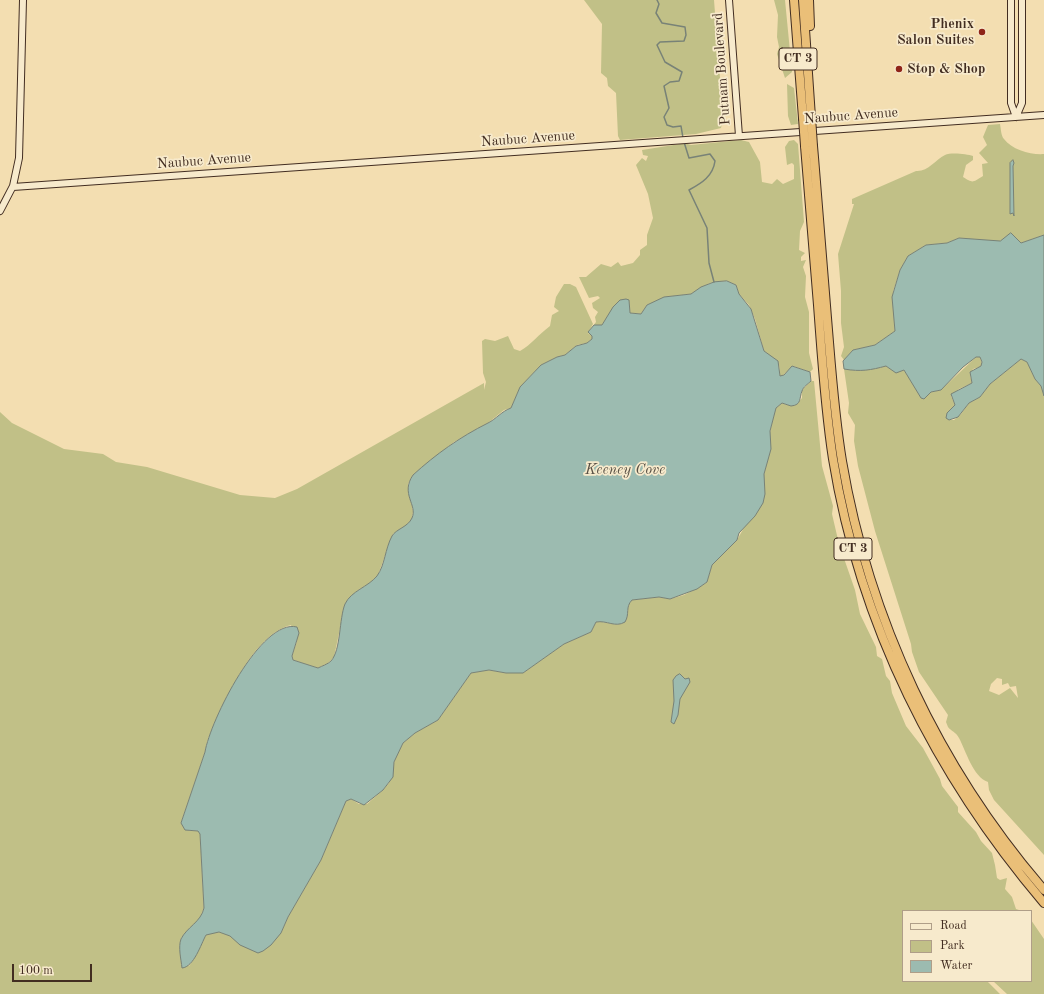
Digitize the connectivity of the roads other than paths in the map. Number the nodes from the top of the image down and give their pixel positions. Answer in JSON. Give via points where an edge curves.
{"nodes":[{"id":1,"x":23,"y":0,"type":"edge"},
{"id":2,"x":729,"y":0,"type":"edge"},
{"id":3,"x":794,"y":0,"type":"edge"},
{"id":4,"x":802,"y":0,"type":"edge"},
{"id":5,"x":809,"y":0,"type":"edge"},
{"id":6,"x":1011,"y":0,"type":"edge"},
{"id":7,"x":1022,"y":0,"type":"edge"},
{"id":8,"x":806,"y":52,"type":"junction"},
{"id":9,"x":1044,"y":115,"type":"edge"},
{"id":10,"x":807,"y":117,"type":"junction"},
{"id":11,"x":1016,"y":117,"type":"junction"},
{"id":12,"x":739,"y":136,"type":"junction"},
{"id":13,"x":809,"y":146,"type":"junction"},
{"id":14,"x":13,"y":187,"type":"junction"},
{"id":15,"x":0,"y":212,"type":"edge"},
{"id":16,"x":1044,"y":890,"type":"edge"},
{"id":17,"x":1044,"y":903,"type":"edge"}],
"edges":[{"from":1,"to":14,"type":"main road","via":[[20,153]]},
{"from":2,"to":12,"type":"main road","name":"Putnam Boulevard"},
{"from":3,"to":10,"type":"highway","number":"CT 3"},
{"from":4,"to":8,"type":"highway","number":"CT 3"},
{"from":5,"to":8,"type":"highway","via":[[809,38]]},
{"from":6,"to":11,"type":"main road","via":[[1011,103]]},
{"from":7,"to":11,"type":"main road","via":[[1022,103]]},
{"from":8,"to":10,"type":"highway","number":"CT 3"},
{"from":9,"to":11,"type":"main road","name":"Naubuc Avenue"},
{"from":10,"to":13,"type":"highway","number":"CT 3","bridge":true},
{"from":11,"to":12,"type":"main road","name":"Naubuc Avenue"},
{"from":12,"to":14,"type":"main road","name":"Naubuc Avenue"},
{"from":13,"to":16,"type":"highway","number":"CT 3","via":[[837,430],[851,507],[870,579],[904,668],[943,747],[997,831]]},
{"from":13,"to":17,"type":"highway","number":"CT 3","via":[[823,374],[831,445],[844,514],[866,592],[903,686],[942,761],[991,837]]},
{"from":14,"to":15,"type":"main road"}]}
